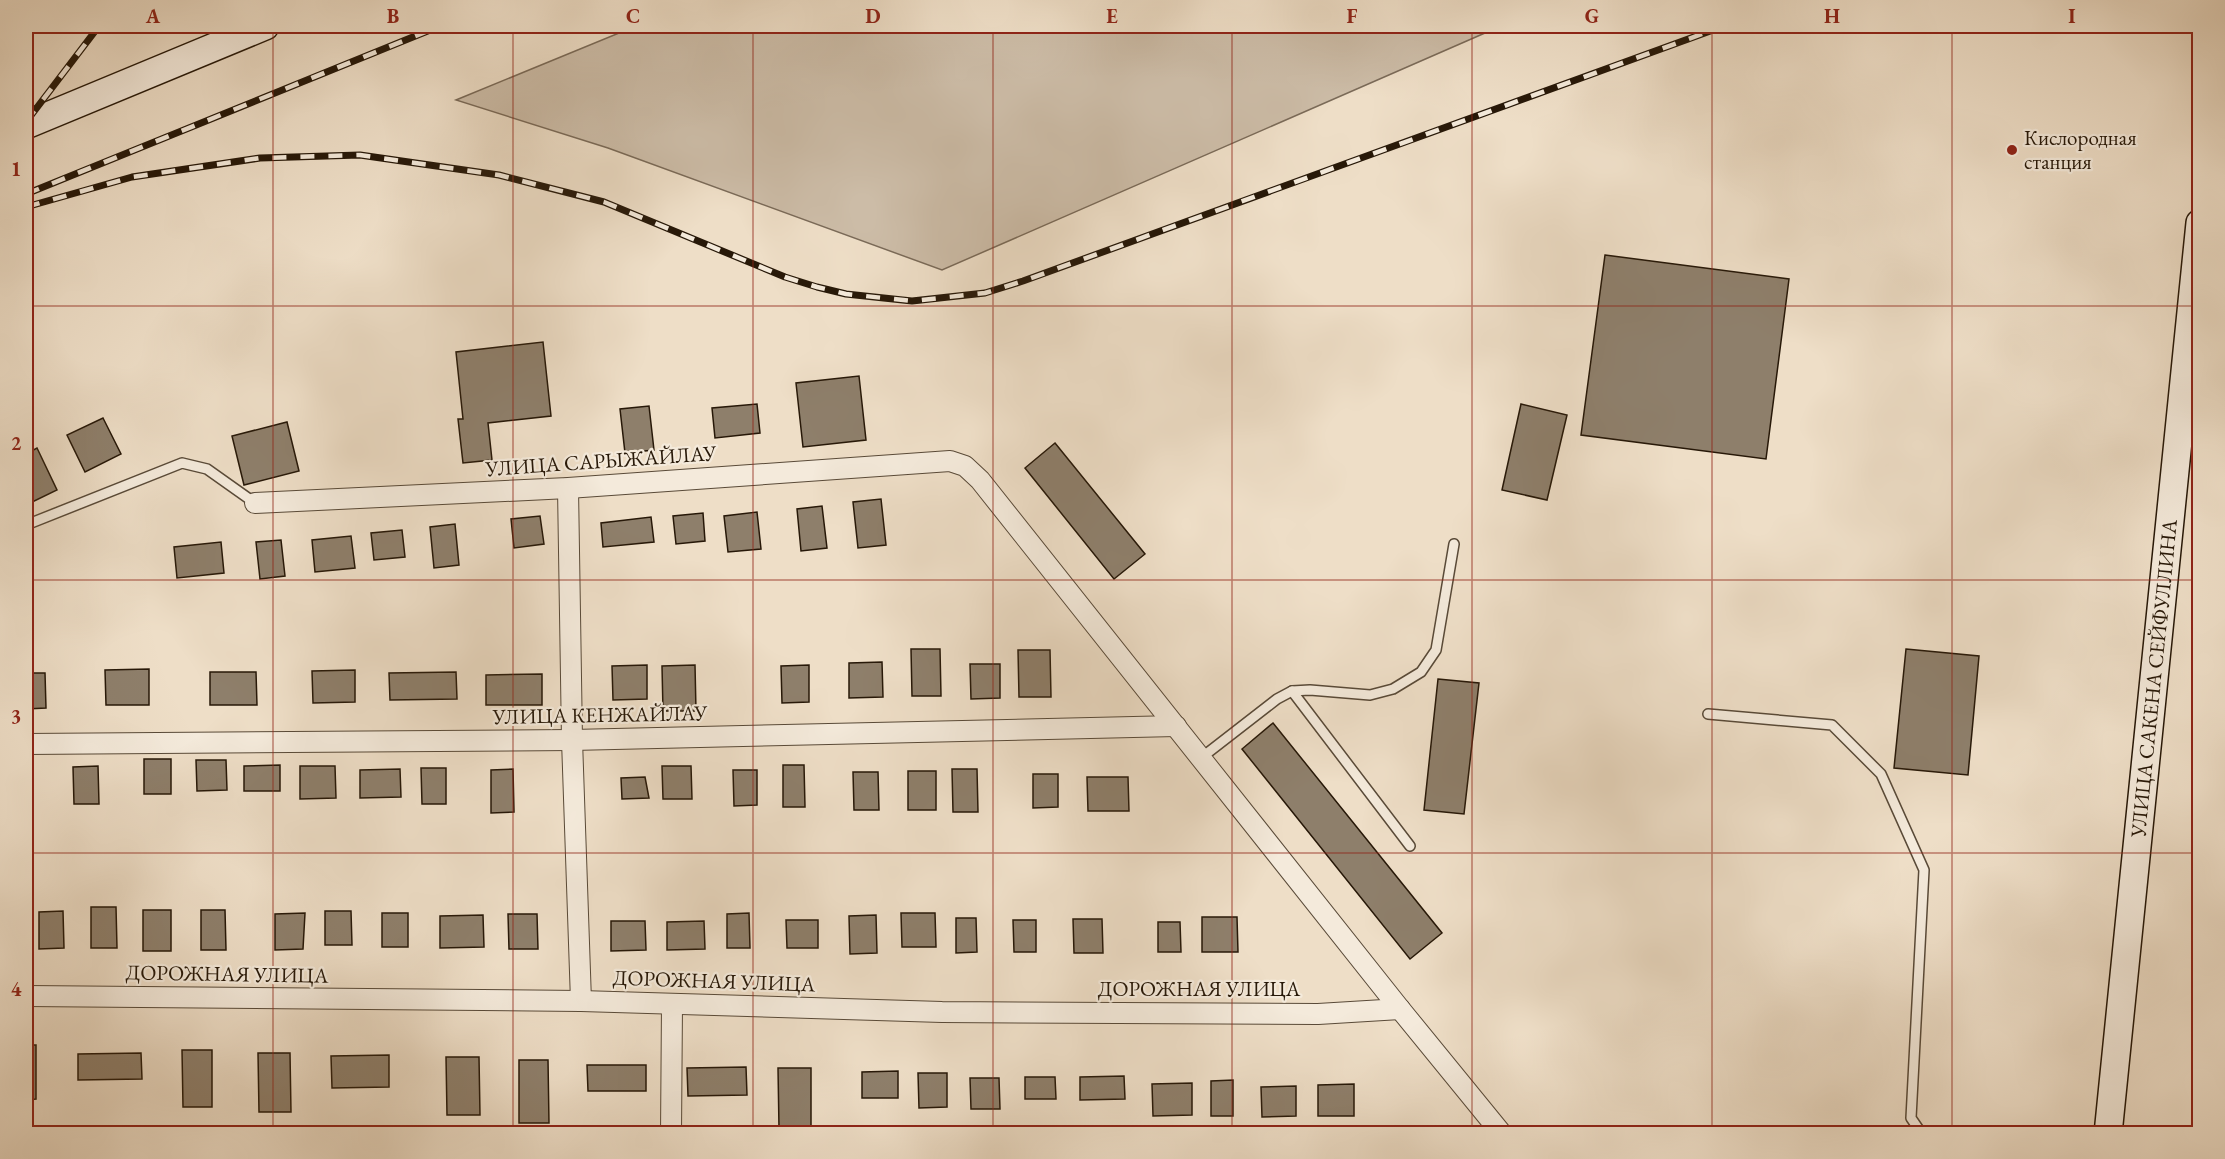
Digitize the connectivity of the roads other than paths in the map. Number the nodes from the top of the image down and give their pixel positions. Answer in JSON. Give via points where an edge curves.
{"nodes":[{"id":1,"x":265,"y":26,"type":"edge"},
{"id":2,"x":26,"y":125,"type":"edge"},
{"id":3,"x":2199,"y":223,"type":"edge"},
{"id":4,"x":568,"y":488,"type":"junction"},
{"id":5,"x":255,"y":503,"type":"joint"},
{"id":6,"x":26,"y":525,"type":"edge"},
{"id":7,"x":1454,"y":544,"type":"dead end"},
{"id":8,"x":1292,"y":691,"type":"junction"},
{"id":9,"x":1708,"y":714,"type":"dead end"},
{"id":10,"x":1176,"y":726,"type":"junction"},
{"id":11,"x":572,"y":741,"type":"junction"},
{"id":12,"x":26,"y":744,"type":"edge"},
{"id":13,"x":1201,"y":758,"type":"junction"},
{"id":14,"x":1410,"y":846,"type":"dead end"},
{"id":15,"x":26,"y":996,"type":"edge"},
{"id":16,"x":581,"y":1001,"type":"junction"},
{"id":17,"x":672,"y":1004,"type":"junction"},
{"id":18,"x":1400,"y":1009,"type":"junction"},
{"id":19,"x":1505,"y":1132,"type":"edge"},
{"id":20,"x":672,"y":1134,"type":"edge"},
{"id":21,"x":1922,"y":1134,"type":"edge"},
{"id":22,"x":2108,"y":1134,"type":"edge"}],
"edges":[{"from":1,"to":2,"type":"street"},
{"from":3,"to":22,"type":"street","name":"УЛИЦА САКЕНА СЕЙФУЛЛИНА"},
{"from":4,"to":5,"type":"street","name":"УЛИЦА САРЫЖАЙЛАУ"},
{"from":4,"to":10,"type":"street","name":"УЛИЦА САРЫЖАЙЛАУ","via":[[950,461],[965,466]]},
{"from":4,"to":11,"type":"street"},
{"from":5,"to":6,"type":"lane","via":[[207,469],[182,463]]},
{"from":7,"to":8,"type":"lane","via":[[1436,650],[1421,672],[1393,689],[1370,695]]},
{"from":8,"to":13,"type":"lane"},
{"from":8,"to":14,"type":"lane"},
{"from":9,"to":21,"type":"lane","via":[[1832,725],[1881,774],[1924,870],[1911,1118]]},
{"from":10,"to":11,"type":"street","name":"УЛИЦА КЕНЖАЙЛАУ"},
{"from":10,"to":13,"type":"street"},
{"from":11,"to":12,"type":"street","name":"УЛИЦА КЕНЖАЙЛАУ"},
{"from":11,"to":16,"type":"street"},
{"from":13,"to":18,"type":"street"},
{"from":15,"to":16,"type":"street","name":"ДОРОЖНАЯ УЛИЦА"},
{"from":16,"to":17,"type":"street","name":"ДОРОЖНАЯ УЛИЦА"},
{"from":17,"to":18,"type":"street","name":"ДОРОЖНАЯ УЛИЦА","via":[[942,1012],[1318,1014]]},
{"from":17,"to":20,"type":"street"},
{"from":18,"to":19,"type":"street"}]}
